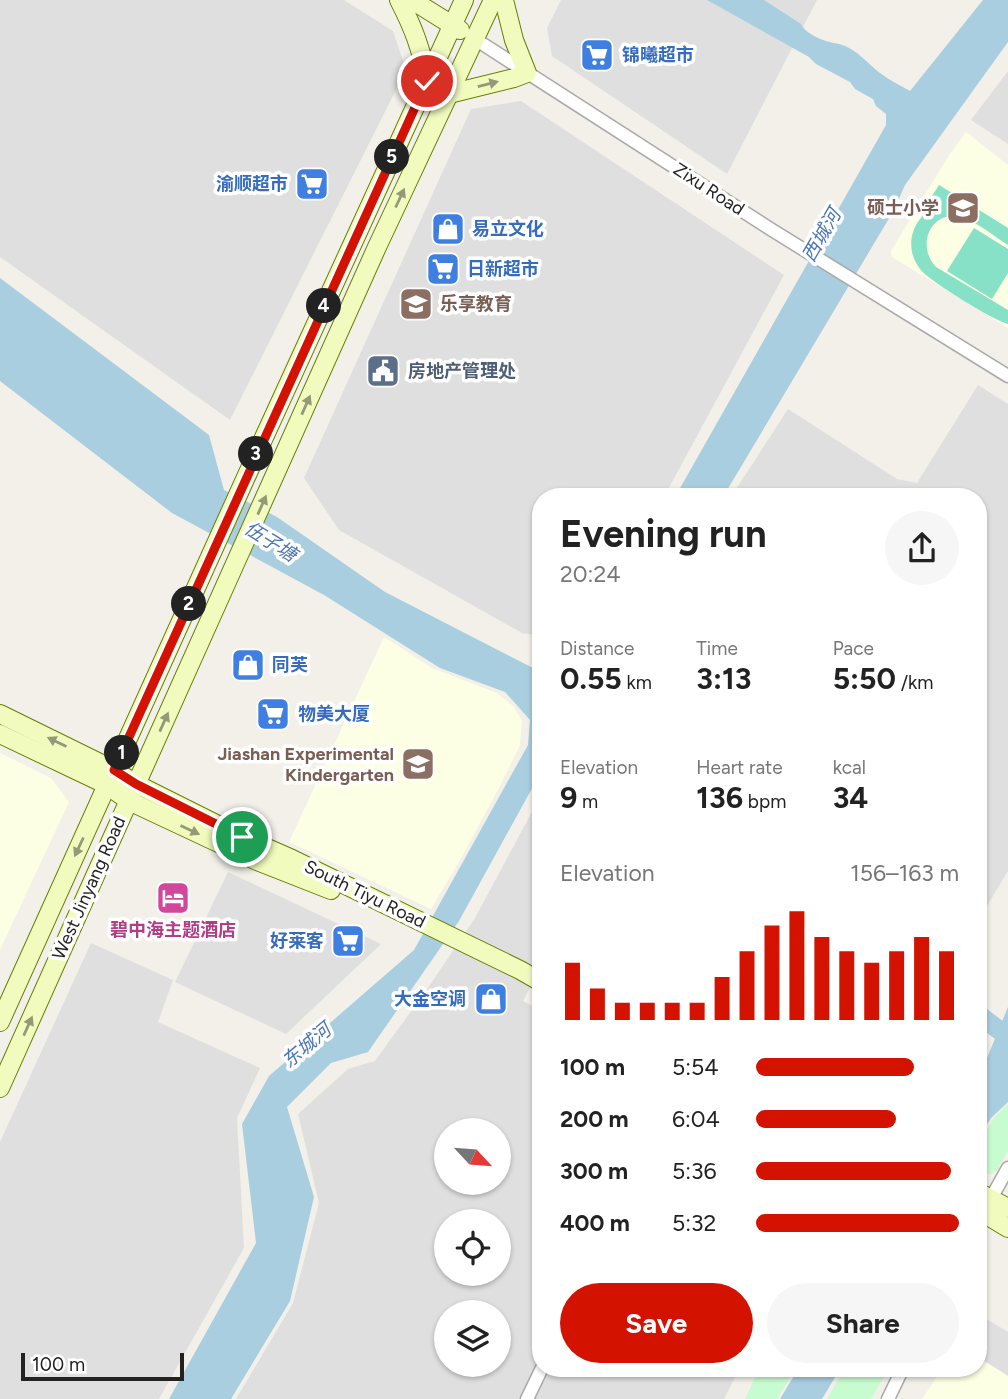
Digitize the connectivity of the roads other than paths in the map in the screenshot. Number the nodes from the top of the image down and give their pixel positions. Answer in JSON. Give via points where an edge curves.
{"nodes":[{"id":1,"x":399,"y":0,"type":"edge"},
{"id":2,"x":412,"y":0,"type":"edge"},
{"id":3,"x":464,"y":0,"type":"edge"},
{"id":4,"x":493,"y":0,"type":"edge"},
{"id":5,"x":505,"y":0,"type":"edge"},
{"id":6,"x":453,"y":26,"type":"junction"},
{"id":7,"x":475,"y":39,"type":"junction"},
{"id":8,"x":527,"y":73,"type":"junction"},
{"id":9,"x":427,"y":81,"type":"junction"},
{"id":10,"x":449,"y":94,"type":"junction"},
{"id":11,"x":1008,"y":376,"type":"edge"},
{"id":12,"x":0,"y":715,"type":"edge"},
{"id":13,"x":0,"y":734,"type":"edge"},
{"id":14,"x":111,"y":777,"type":"junction"},
{"id":15,"x":136,"y":784,"type":"junction"},
{"id":16,"x":128,"y":801,"type":"junction"},
{"id":17,"x":392,"y":913,"type":"junction"},
{"id":18,"x":472,"y":952,"type":"junction"},
{"id":19,"x":532,"y":977,"type":"edge"},
{"id":20,"x":532,"y":989,"type":"edge"},
{"id":21,"x":0,"y":1022,"type":"edge"},
{"id":22,"x":0,"y":1088,"type":"edge"},
{"id":23,"x":1008,"y":1168,"type":"edge"},
{"id":24,"x":987,"y":1200,"type":"edge"},
{"id":25,"x":987,"y":1207,"type":"edge"},
{"id":26,"x":1008,"y":1209,"type":"edge"},
{"id":27,"x":987,"y":1211,"type":"edge"},
{"id":28,"x":1008,"y":1228,"type":"edge"},
{"id":29,"x":537,"y":1377,"type":"edge"},
{"id":30,"x":899,"y":1377,"type":"edge"},
{"id":31,"x":527,"y":1399,"type":"edge"},
{"id":32,"x":888,"y":1399,"type":"edge"}],
"edges":[{"from":1,"to":9,"type":"main road","via":[[423,54]]},
{"from":2,"to":6,"type":"main road","name":"Zixu Road"},
{"from":3,"to":6,"type":"main road","name":"West Jinyang Road"},
{"from":4,"to":7,"type":"main road","name":"West Jinyang Road"},
{"from":5,"to":8,"type":"main road"},
{"from":6,"to":7,"type":"main road","name":"Zixu Road"},
{"from":6,"to":9,"type":"main road","name":"West Jinyang Road"},
{"from":7,"to":8,"type":"street","name":"Zixu Road"},
{"from":7,"to":10,"type":"main road","name":"West Jinyang Road"},
{"from":10,"to":8,"type":"main road","one_way":true},
{"from":8,"to":11,"type":"street","name":"Zixu Road"},
{"from":9,"to":14,"type":"main road","name":"West Jinyang Road"},
{"from":15,"to":10,"type":"main road","name":"West Jinyang Road","one_way":true},
{"from":14,"to":12,"type":"main road","name":"South Tiyu Road","one_way":true},
{"from":13,"to":14,"type":"main road","name":"South Tiyu Road"},
{"from":14,"to":15,"type":"main road","name":"South Tiyu Road"},
{"from":14,"to":16,"type":"main road","name":"South Tiyu Road"},
{"from":14,"to":21,"type":"main road","name":"West Jinyang Road","one_way":true},
{"from":15,"to":16,"type":"main road","name":"West Jinyang Road"},
{"from":15,"to":17,"type":"main road","name":"South Tiyu Road"},
{"from":16,"to":17,"type":"main road","name":"South Tiyu Road","one_way":true,"via":[[257,861]]},
{"from":22,"to":16,"type":"main road","name":"West Jinyang Road","one_way":true},
{"from":17,"to":18,"type":"main road","name":"South Tiyu Road"},
{"from":18,"to":19,"type":"main road","name":"South Tiyu Road"},
{"from":18,"to":20,"type":"main road","name":"South Tiyu Road"},
{"from":23,"to":24,"type":"street"},
{"from":25,"to":26,"type":"main road"},
{"from":27,"to":28,"type":"main road"},
{"from":29,"to":31,"type":"street"},
{"from":30,"to":32,"type":"street"}]}
